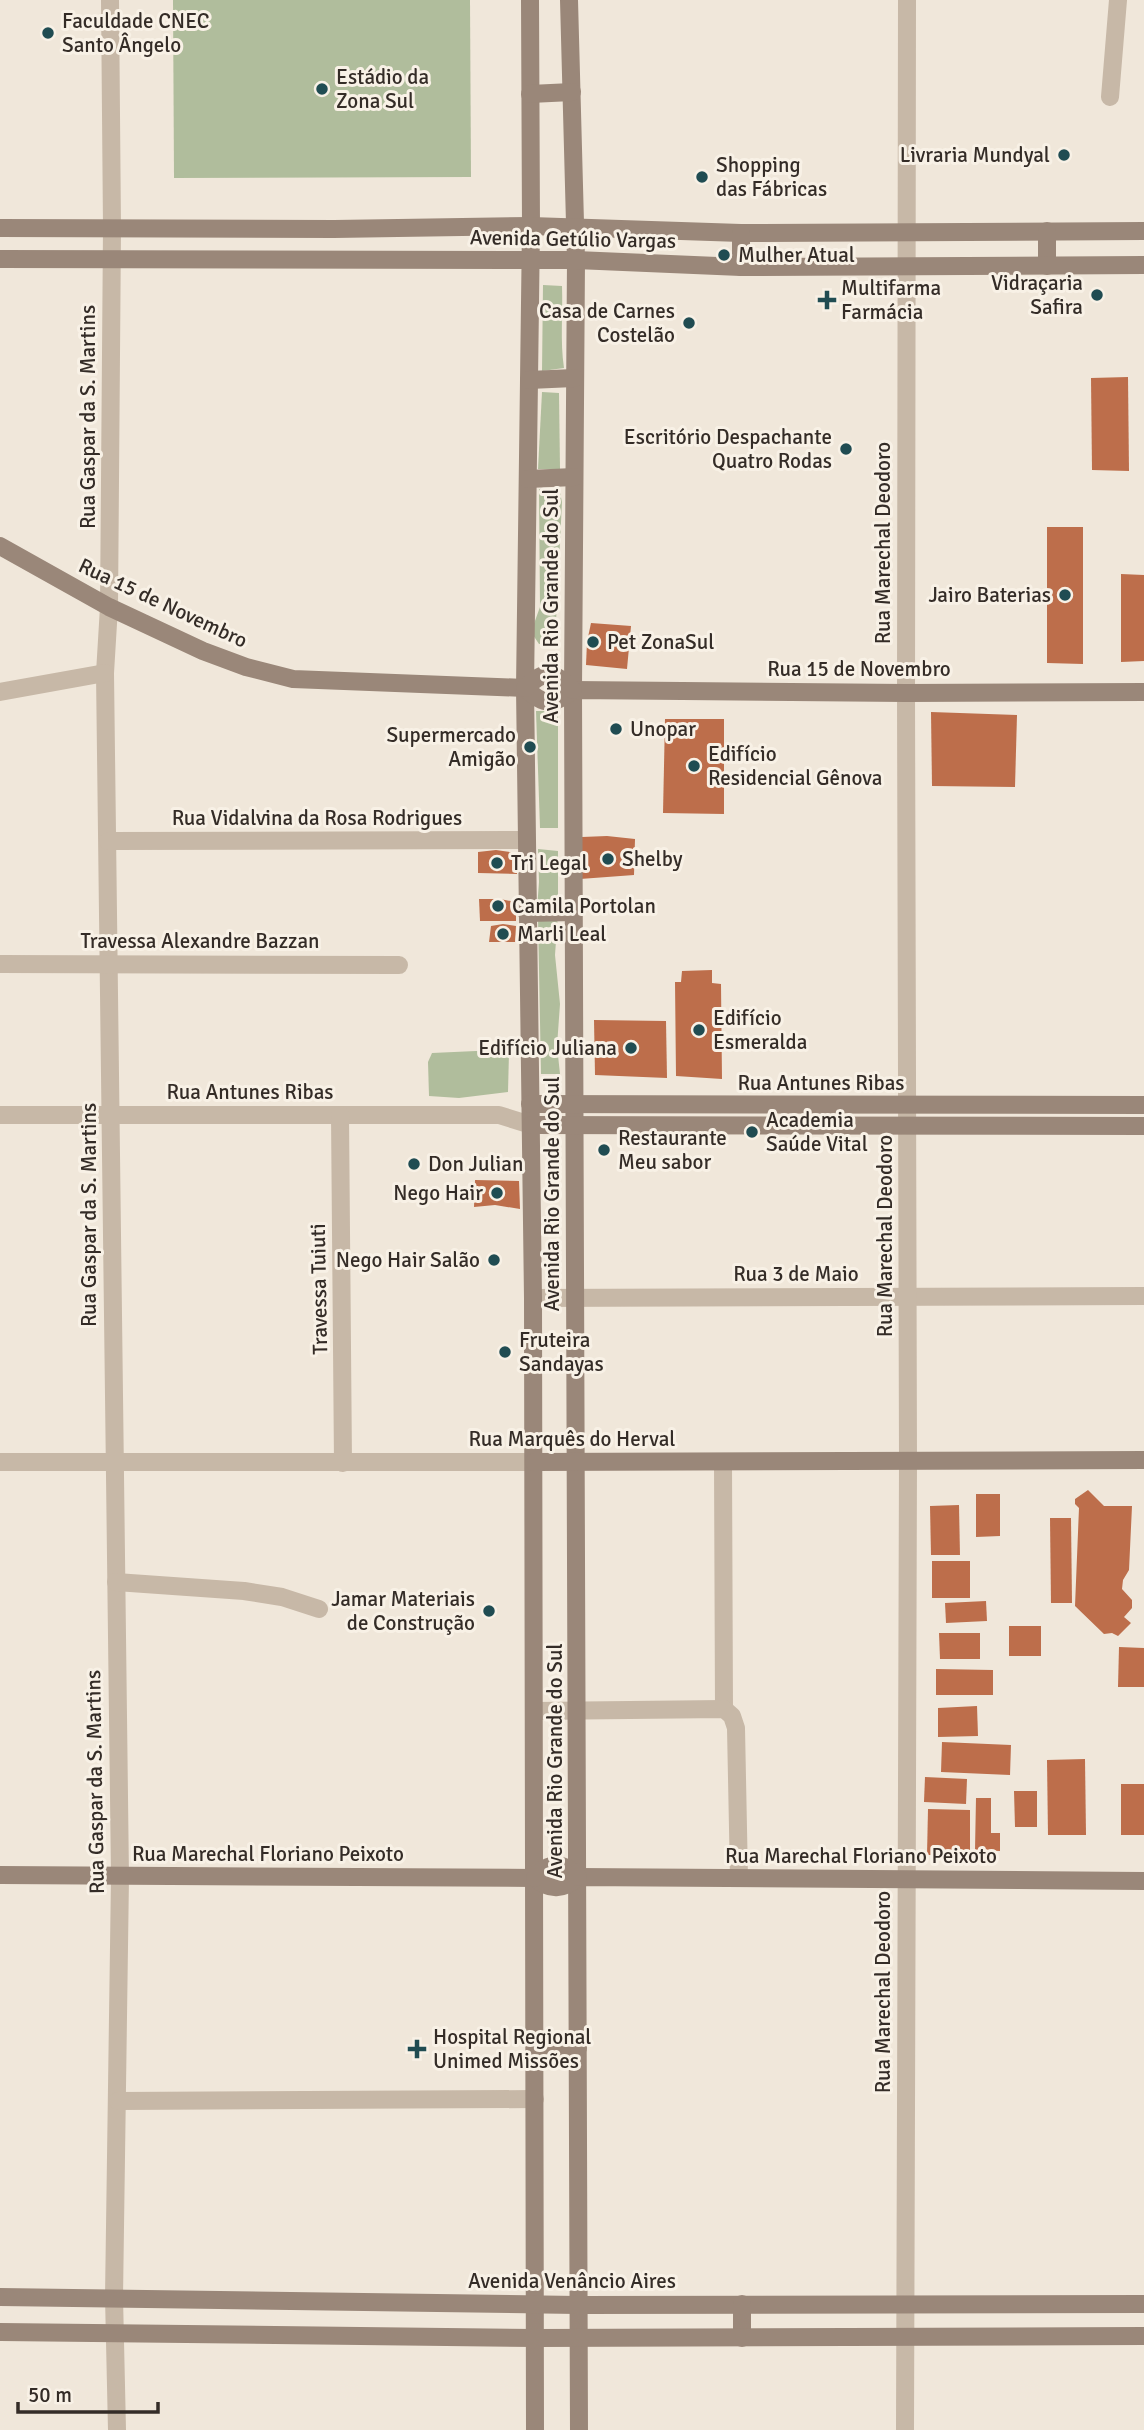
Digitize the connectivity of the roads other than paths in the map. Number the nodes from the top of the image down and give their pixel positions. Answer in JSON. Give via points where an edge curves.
{"nodes":[{"id":1,"x":110,"y":0,"type":"edge"},
{"id":2,"x":530,"y":0,"type":"edge"},
{"id":3,"x":569,"y":0,"type":"edge"},
{"id":4,"x":907,"y":0,"type":"edge"},
{"id":5,"x":1118,"y":0,"type":"edge"},
{"id":6,"x":572,"y":92,"type":"junction"},
{"id":7,"x":530,"y":94,"type":"junction"},
{"id":8,"x":1110,"y":97,"type":"dead end"},
{"id":9,"x":531,"y":226,"type":"junction"},
{"id":10,"x":575,"y":226,"type":"junction"},
{"id":11,"x":0,"y":228,"type":"edge"},
{"id":12,"x":112,"y":228,"type":"junction"},
{"id":13,"x":334,"y":229,"type":"junction"},
{"id":14,"x":1144,"y":231,"type":"edge"},
{"id":15,"x":906,"y":232,"type":"junction"},
{"id":16,"x":1047,"y":232,"type":"junction"},
{"id":17,"x":741,"y":233,"type":"junction"},
{"id":18,"x":112,"y":258,"type":"junction"},
{"id":19,"x":334,"y":258,"type":"junction"},
{"id":20,"x":0,"y":259,"type":"edge"},
{"id":21,"x":576,"y":260,"type":"junction"},
{"id":22,"x":529,"y":261,"type":"junction"},
{"id":23,"x":1144,"y":265,"type":"edge"},
{"id":24,"x":1047,"y":266,"type":"junction"},
{"id":25,"x":741,"y":267,"type":"junction"},
{"id":26,"x":905,"y":267,"type":"junction"},
{"id":27,"x":574,"y":378,"type":"junction"},
{"id":28,"x":529,"y":380,"type":"junction"},
{"id":29,"x":574,"y":477,"type":"junction"},
{"id":30,"x":528,"y":479,"type":"junction"},
{"id":31,"x":0,"y":546,"type":"edge"},
{"id":32,"x":109,"y":607,"type":"junction"},
{"id":33,"x":105,"y":673,"type":"junction"},
{"id":34,"x":525,"y":688,"type":"junction"},
{"id":35,"x":573,"y":690,"type":"junction"},
{"id":36,"x":0,"y":692,"type":"edge"},
{"id":37,"x":1144,"y":692,"type":"edge"},
{"id":38,"x":906,"y":693,"type":"junction"},
{"id":39,"x":525,"y":840,"type":"junction"},
{"id":40,"x":108,"y":841,"type":"junction"},
{"id":41,"x":574,"y":912,"type":"junction"},
{"id":42,"x":527,"y":913,"type":"junction"},
{"id":43,"x":109,"y":963,"type":"junction"},
{"id":44,"x":0,"y":964,"type":"edge"},
{"id":45,"x":399,"y":965,"type":"dead end"},
{"id":46,"x":530,"y":1104,"type":"junction"},
{"id":47,"x":574,"y":1105,"type":"junction"},
{"id":48,"x":1144,"y":1105,"type":"edge"},
{"id":49,"x":907,"y":1106,"type":"junction"},
{"id":50,"x":0,"y":1115,"type":"edge"},
{"id":51,"x":112,"y":1115,"type":"junction"},
{"id":52,"x":340,"y":1115,"type":"junction"},
{"id":53,"x":499,"y":1115,"type":"junction"},
{"id":54,"x":531,"y":1125,"type":"junction"},
{"id":55,"x":574,"y":1125,"type":"junction"},
{"id":56,"x":907,"y":1125,"type":"junction"},
{"id":57,"x":1144,"y":1126,"type":"edge"},
{"id":58,"x":908,"y":1296,"type":"junction"},
{"id":59,"x":1144,"y":1296,"type":"edge"},
{"id":60,"x":533,"y":1297,"type":"junction"},
{"id":61,"x":576,"y":1298,"type":"junction"},
{"id":62,"x":1144,"y":1460,"type":"edge"},
{"id":63,"x":114,"y":1461,"type":"junction"},
{"id":64,"x":908,"y":1461,"type":"junction"},
{"id":65,"x":0,"y":1462,"type":"edge"},
{"id":66,"x":534,"y":1462,"type":"junction"},
{"id":67,"x":577,"y":1462,"type":"junction"},
{"id":68,"x":723,"y":1462,"type":"junction"},
{"id":69,"x":343,"y":1463,"type":"junction"},
{"id":70,"x":116,"y":1582,"type":"junction"},
{"id":71,"x":319,"y":1609,"type":"dead end"},
{"id":72,"x":724,"y":1709,"type":"junction"},
{"id":73,"x":535,"y":1711,"type":"junction"},
{"id":74,"x":577,"y":1711,"type":"junction"},
{"id":75,"x":0,"y":1875,"type":"edge"},
{"id":76,"x":120,"y":1877,"type":"junction"},
{"id":77,"x":578,"y":1877,"type":"junction"},
{"id":78,"x":536,"y":1878,"type":"junction"},
{"id":79,"x":739,"y":1878,"type":"junction"},
{"id":80,"x":907,"y":1879,"type":"junction"},
{"id":81,"x":1144,"y":1881,"type":"edge"},
{"id":82,"x":535,"y":2048,"type":"junction"},
{"id":83,"x":578,"y":2048,"type":"junction"},
{"id":84,"x":535,"y":2099,"type":"junction"},
{"id":85,"x":118,"y":2101,"type":"junction"},
{"id":86,"x":0,"y":2297,"type":"edge"},
{"id":87,"x":114,"y":2297,"type":"junction"},
{"id":88,"x":742,"y":2304,"type":"junction"},
{"id":89,"x":904,"y":2304,"type":"junction"},
{"id":90,"x":1103,"y":2304,"type":"junction"},
{"id":91,"x":1144,"y":2304,"type":"edge"},
{"id":92,"x":535,"y":2305,"type":"junction"},
{"id":93,"x":578,"y":2305,"type":"junction"},
{"id":94,"x":0,"y":2332,"type":"edge"},
{"id":95,"x":115,"y":2332,"type":"junction"},
{"id":96,"x":1104,"y":2336,"type":"junction"},
{"id":97,"x":1144,"y":2336,"type":"edge"},
{"id":98,"x":535,"y":2338,"type":"junction"},
{"id":99,"x":579,"y":2338,"type":"junction"},
{"id":100,"x":742,"y":2338,"type":"junction"},
{"id":101,"x":905,"y":2338,"type":"junction"},
{"id":102,"x":117,"y":2430,"type":"edge"},
{"id":103,"x":536,"y":2430,"type":"edge"},
{"id":104,"x":579,"y":2430,"type":"edge"},
{"id":105,"x":905,"y":2430,"type":"edge"}],
"edges":[{"from":1,"to":12,"type":"street","name":"Rua Gaspar da S. Martins"},
{"from":2,"to":7,"type":"main road","name":"Avenida Rio Grande do Sul"},
{"from":3,"to":6,"type":"main road","name":"Avenida Rio Grande do Sul"},
{"from":4,"to":15,"type":"street","name":"Rua Marechal Deodoro"},
{"from":5,"to":8,"type":"street"},
{"from":6,"to":7,"type":"main road"},
{"from":6,"to":10,"type":"main road","name":"Avenida Rio Grande do Sul"},
{"from":7,"to":9,"type":"main road","name":"Avenida Rio Grande do Sul"},
{"from":9,"to":10,"type":"main road","name":"Avenida Getúlio Vargas"},
{"from":9,"to":13,"type":"main road","name":"Avenida Getúlio Vargas"},
{"from":9,"to":22,"type":"main road","name":"Avenida Rio Grande do Sul"},
{"from":10,"to":17,"type":"main road","name":"Avenida Getúlio Vargas"},
{"from":10,"to":21,"type":"main road","name":"Avenida Rio Grande do Sul"},
{"from":11,"to":12,"type":"main road","name":"Avenida Getúlio Vargas"},
{"from":12,"to":13,"type":"main road","name":"Avenida Getúlio Vargas"},
{"from":12,"to":18,"type":"street","name":"Rua Gaspar da S. Martins"},
{"from":13,"to":19,"type":"main road"},
{"from":14,"to":16,"type":"main road","name":"Avenida Getúlio Vargas"},
{"from":15,"to":16,"type":"main road","name":"Avenida Getúlio Vargas"},
{"from":15,"to":17,"type":"main road","name":"Avenida Getúlio Vargas"},
{"from":15,"to":26,"type":"street","name":"Rua Marechal Deodoro"},
{"from":16,"to":24,"type":"main road"},
{"from":17,"to":25,"type":"main road"},
{"from":18,"to":19,"type":"main road","name":"Avenida Getúlio Vargas"},
{"from":18,"to":20,"type":"main road","name":"Avenida Getúlio Vargas"},
{"from":18,"to":32,"type":"street","name":"Rua Gaspar da S. Martins"},
{"from":19,"to":22,"type":"main road","name":"Avenida Getúlio Vargas"},
{"from":21,"to":22,"type":"main road","name":"Avenida Getúlio Vargas"},
{"from":21,"to":25,"type":"main road","name":"Avenida Getúlio Vargas"},
{"from":21,"to":27,"type":"main road","name":"Avenida Rio Grande do Sul"},
{"from":22,"to":28,"type":"main road","name":"Avenida Rio Grande do Sul"},
{"from":23,"to":24,"type":"main road","name":"Avenida Getúlio Vargas"},
{"from":24,"to":26,"type":"main road","name":"Avenida Getúlio Vargas"},
{"from":25,"to":26,"type":"main road","name":"Avenida Getúlio Vargas"},
{"from":26,"to":38,"type":"street","name":"Rua Marechal Deodoro"},
{"from":27,"to":28,"type":"main road"},
{"from":27,"to":29,"type":"main road","name":"Avenida Rio Grande do Sul"},
{"from":28,"to":30,"type":"main road","name":"Avenida Rio Grande do Sul"},
{"from":29,"to":30,"type":"main road"},
{"from":29,"to":35,"type":"main road","name":"Avenida Rio Grande do Sul"},
{"from":30,"to":34,"type":"main road","name":"Avenida Rio Grande do Sul"},
{"from":31,"to":32,"type":"main road","name":"Rua 15 de Novembro"},
{"from":32,"to":33,"type":"street","name":"Rua Gaspar da S. Martins"},
{"from":32,"to":34,"type":"main road","name":"Rua 15 de Novembro","via":[[203,651],[293,679]]},
{"from":33,"to":36,"type":"street"},
{"from":33,"to":40,"type":"street","name":"Rua Gaspar da S. Martins"},
{"from":34,"to":35,"type":"main road","name":"Rua 15 de Novembro","via":[[548,703]]},
{"from":34,"to":35,"type":"main road","name":"Rua 15 de Novembro","via":[[537,676],[549,673]]},
{"from":34,"to":39,"type":"main road","name":"Avenida Rio Grande do Sul"},
{"from":35,"to":38,"type":"main road","name":"Rua 15 de Novembro"},
{"from":35,"to":41,"type":"main road","name":"Avenida Rio Grande do Sul"},
{"from":37,"to":38,"type":"main road","name":"Rua 15 de Novembro"},
{"from":38,"to":49,"type":"street","name":"Rua Marechal Deodoro"},
{"from":39,"to":40,"type":"street","name":"Rua Vidalvina da Rosa Rodrigues"},
{"from":39,"to":42,"type":"main road","name":"Avenida Rio Grande do Sul"},
{"from":40,"to":43,"type":"street","name":"Rua Gaspar da S. Martins"},
{"from":41,"to":42,"type":"main road"},
{"from":41,"to":47,"type":"main road","name":"Avenida Rio Grande do Sul"},
{"from":42,"to":46,"type":"main road","name":"Avenida Rio Grande do Sul"},
{"from":43,"to":44,"type":"street","name":"Travessa Alexandre Bazzan"},
{"from":43,"to":45,"type":"street","name":"Travessa Alexandre Bazzan"},
{"from":43,"to":51,"type":"street","name":"Rua Gaspar da S. Martins"},
{"from":46,"to":47,"type":"main road","name":"Rua Antunes Ribas"},
{"from":46,"to":53,"type":"street","name":"Rua Antunes Ribas"},
{"from":46,"to":54,"type":"main road","name":"Avenida Rio Grande do Sul"},
{"from":47,"to":49,"type":"main road","name":"Rua Antunes Ribas"},
{"from":47,"to":55,"type":"main road","name":"Avenida Rio Grande do Sul"},
{"from":48,"to":49,"type":"main road","name":"Rua Antunes Ribas"},
{"from":49,"to":56,"type":"street","name":"Rua Marechal Deodoro"},
{"from":50,"to":51,"type":"street","name":"Rua Antunes Ribas"},
{"from":51,"to":52,"type":"street","name":"Rua Antunes Ribas"},
{"from":51,"to":63,"type":"street","name":"Rua Gaspar da S. Martins"},
{"from":52,"to":53,"type":"street","name":"Rua Antunes Ribas"},
{"from":52,"to":69,"type":"street","name":"Travessa Tuiuti"},
{"from":53,"to":54,"type":"street","name":"Rua Antunes Ribas"},
{"from":54,"to":55,"type":"main road","name":"Rua Antunes Ribas"},
{"from":54,"to":60,"type":"main road","name":"Avenida Rio Grande do Sul"},
{"from":55,"to":56,"type":"main road","name":"Rua Antunes Ribas"},
{"from":55,"to":61,"type":"main road","name":"Avenida Rio Grande do Sul"},
{"from":56,"to":57,"type":"main road","name":"Rua Antunes Ribas"},
{"from":56,"to":58,"type":"street","name":"Rua Marechal Deodoro"},
{"from":58,"to":59,"type":"street","name":"Rua 3 de Maio"},
{"from":58,"to":61,"type":"street","name":"Rua 3 de Maio"},
{"from":58,"to":64,"type":"street","name":"Rua Marechal Deodoro"},
{"from":60,"to":61,"type":"street","name":"Rua 3 de Maio"},
{"from":60,"to":66,"type":"main road","name":"Avenida Rio Grande do Sul"},
{"from":61,"to":67,"type":"main road","name":"Avenida Rio Grande do Sul"},
{"from":62,"to":64,"type":"main road","name":"Rua Marquês do Herval"},
{"from":63,"to":65,"type":"street","name":"Rua Marquês do Herval"},
{"from":63,"to":69,"type":"street","name":"Rua Marquês do Herval"},
{"from":63,"to":70,"type":"street","name":"Rua Gaspar da S. Martins"},
{"from":64,"to":68,"type":"main road","name":"Rua Marquês do Herval"},
{"from":64,"to":80,"type":"street","name":"Rua Marechal Deodoro"},
{"from":66,"to":67,"type":"main road","name":"Rua Marquês do Herval"},
{"from":66,"to":69,"type":"street","name":"Rua Marquês do Herval"},
{"from":66,"to":73,"type":"main road","name":"Avenida Rio Grande do Sul"},
{"from":67,"to":68,"type":"main road","name":"Rua Marquês do Herval"},
{"from":67,"to":74,"type":"main road","name":"Avenida Rio Grande do Sul"},
{"from":68,"to":72,"type":"street"},
{"from":70,"to":71,"type":"street","via":[[244,1591]]},
{"from":70,"to":76,"type":"street","name":"Rua Gaspar da S. Martins"},
{"from":72,"to":74,"type":"street"},
{"from":72,"to":79,"type":"street","via":[[736,1728]]},
{"from":73,"to":74,"type":"street"},
{"from":73,"to":78,"type":"main road","name":"Avenida Rio Grande do Sul"},
{"from":74,"to":77,"type":"main road","name":"Avenida Rio Grande do Sul"},
{"from":75,"to":76,"type":"main road","name":"Rua Marechal Floriano Peixoto"},
{"from":76,"to":78,"type":"main road","name":"Rua Marechal Floriano Peixoto"},
{"from":76,"to":85,"type":"street","name":"Rua Gaspar da S. Martins"},
{"from":77,"to":78,"type":"main road","name":"Rua Marechal Floriano Peixoto","via":[[555,1865],[542,1869]]},
{"from":77,"to":79,"type":"main road","name":"Rua Marechal Floriano Peixoto"},
{"from":77,"to":83,"type":"main road","name":"Avenida Rio Grande do Sul"},
{"from":78,"to":82,"type":"main road","name":"Avenida Rio Grande do Sul"},
{"from":79,"to":80,"type":"main road","name":"Rua Marechal Floriano Peixoto"},
{"from":80,"to":81,"type":"main road","name":"Rua Marechal Floriano Peixoto"},
{"from":80,"to":89,"type":"street","name":"Rua Marechal Deodoro"},
{"from":82,"to":83,"type":"main road"},
{"from":82,"to":84,"type":"main road","name":"Avenida Rio Grande do Sul"},
{"from":83,"to":93,"type":"main road","name":"Avenida Rio Grande do Sul"},
{"from":84,"to":85,"type":"street"},
{"from":84,"to":92,"type":"main road","name":"Avenida Rio Grande do Sul"},
{"from":85,"to":87,"type":"street","name":"Rua Gaspar da S. Martins"},
{"from":86,"to":87,"type":"main road","name":"Avenida Venâncio Aires"},
{"from":87,"to":92,"type":"main road","name":"Avenida Venâncio Aires"},
{"from":87,"to":95,"type":"street","name":"Rua Gaspar da S. Martins"},
{"from":88,"to":89,"type":"main road","name":"Avenida Venâncio Aires"},
{"from":88,"to":93,"type":"main road","name":"Avenida Venâncio Aires"},
{"from":88,"to":100,"type":"main road"},
{"from":89,"to":90,"type":"main road","name":"Avenida Venâncio Aires"},
{"from":89,"to":101,"type":"street","name":"Rua Marechal Deodoro"},
{"from":90,"to":91,"type":"main road","name":"Avenida Venâncio Aires"},
{"from":90,"to":96,"type":"main road"},
{"from":92,"to":93,"type":"main road","name":"Avenida Venâncio Aires"},
{"from":92,"to":98,"type":"main road","name":"Avenida Rio Grande do Sul"},
{"from":93,"to":99,"type":"main road","name":"Avenida Rio Grande do Sul"},
{"from":94,"to":95,"type":"main road"},
{"from":95,"to":98,"type":"main road"},
{"from":95,"to":102,"type":"street","name":"Rua Gaspar da S. Martins"},
{"from":96,"to":97,"type":"main road"},
{"from":96,"to":101,"type":"main road"},
{"from":98,"to":99,"type":"main road"},
{"from":98,"to":103,"type":"main road","name":"Avenida Rio Grande do Sul"},
{"from":99,"to":100,"type":"main road"},
{"from":99,"to":104,"type":"main road","name":"Avenida Rio Grande do Sul"},
{"from":100,"to":101,"type":"main road"},
{"from":101,"to":105,"type":"street","name":"Rua Marechal Deodoro"}]}
